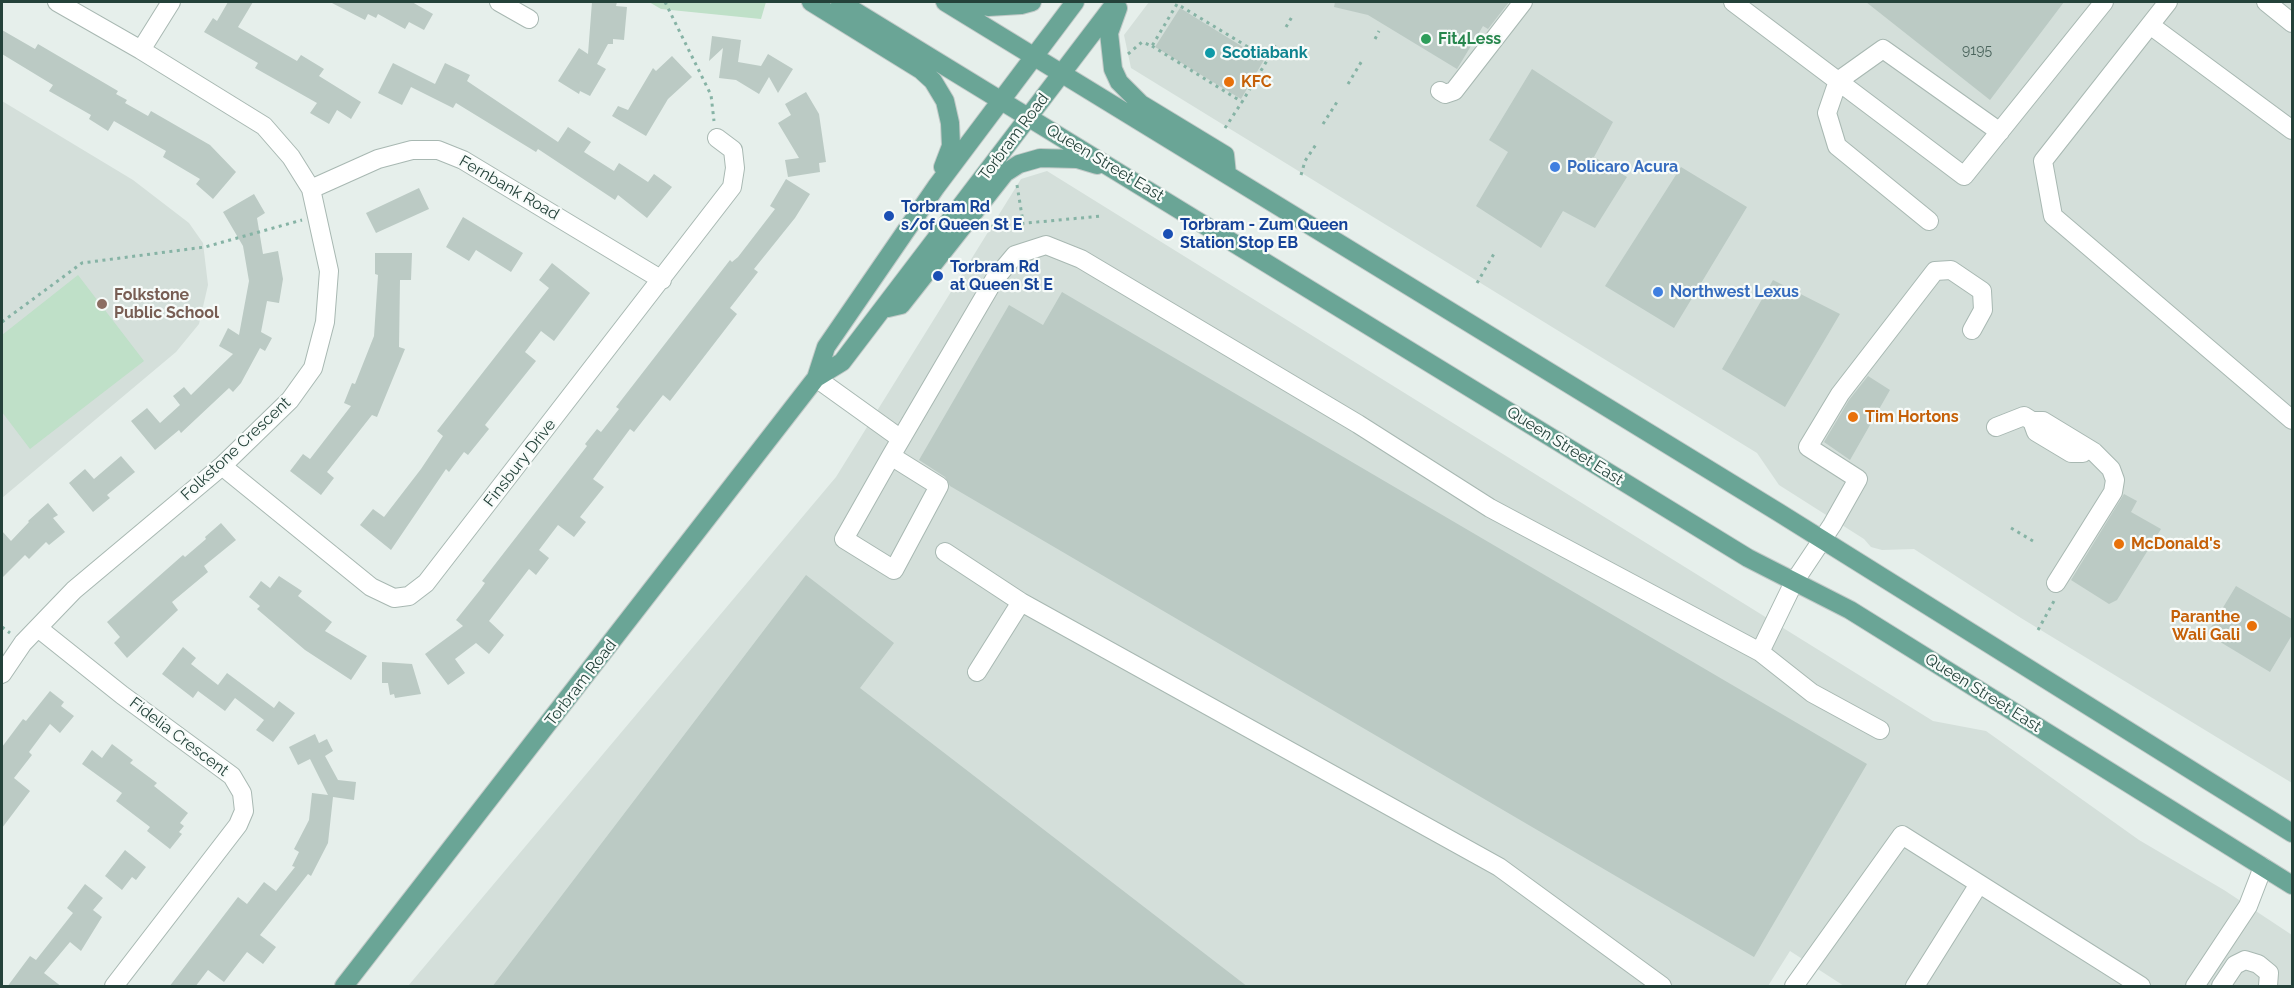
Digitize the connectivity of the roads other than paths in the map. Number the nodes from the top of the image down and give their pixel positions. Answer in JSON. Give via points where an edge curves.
{"nodes":[{"id":1,"x":57,"y":2,"type":"edge"},
{"id":2,"x":171,"y":2,"type":"edge"},
{"id":3,"x":500,"y":2,"type":"edge"},
{"id":4,"x":811,"y":2,"type":"edge"},
{"id":5,"x":840,"y":2,"type":"edge"},
{"id":6,"x":945,"y":2,"type":"edge"},
{"id":7,"x":960,"y":2,"type":"edge"},
{"id":8,"x":1032,"y":2,"type":"edge"},
{"id":9,"x":1075,"y":2,"type":"edge"},
{"id":10,"x":1116,"y":2,"type":"edge"},
{"id":11,"x":1122,"y":2,"type":"edge"},
{"id":12,"x":1523,"y":2,"type":"edge"},
{"id":13,"x":1733,"y":2,"type":"edge"},
{"id":14,"x":2104,"y":2,"type":"edge"},
{"id":15,"x":2168,"y":2,"type":"edge"},
{"id":16,"x":2266,"y":2,"type":"edge"},
{"id":17,"x":529,"y":19,"type":"dead end"},
{"id":18,"x":2292,"y":23,"type":"edge"},
{"id":19,"x":2150,"y":25,"type":"junction"},
{"id":20,"x":141,"y":50,"type":"junction"},
{"id":21,"x":1034,"y":56,"type":"junction"},
{"id":22,"x":1063,"y":73,"type":"junction"},
{"id":23,"x":1838,"y":81,"type":"junction"},
{"id":24,"x":1440,"y":91,"type":"dead end"},
{"id":25,"x":1001,"y":100,"type":"junction"},
{"id":26,"x":1029,"y":117,"type":"junction"},
{"id":27,"x":2292,"y":130,"type":"edge"},
{"id":28,"x":2000,"y":132,"type":"junction"},
{"id":29,"x":717,"y":138,"type":"road end"},
{"id":30,"x":1227,"y":174,"type":"junction"},
{"id":31,"x":311,"y":189,"type":"junction"},
{"id":32,"x":1167,"y":200,"type":"junction"},
{"id":33,"x":1929,"y":221,"type":"dead end"},
{"id":34,"x":893,"y":250,"type":"junction"},
{"id":35,"x":662,"y":280,"type":"junction"},
{"id":36,"x":883,"y":309,"type":"junction"},
{"id":37,"x":1972,"y":330,"type":"dead end"},
{"id":38,"x":816,"y":378,"type":"junction"},
{"id":39,"x":2292,"y":420,"type":"edge"},
{"id":40,"x":1996,"y":427,"type":"dead end"},
{"id":41,"x":902,"y":439,"type":"junction"},
{"id":42,"x":891,"y":456,"type":"junction"},
{"id":43,"x":222,"y":466,"type":"junction"},
{"id":44,"x":1822,"y":540,"type":"junction"},
{"id":45,"x":945,"y":552,"type":"dead end"},
{"id":46,"x":1794,"y":582,"type":"junction"},
{"id":47,"x":2056,"y":590,"type":"road end"},
{"id":48,"x":1021,"y":602,"type":"junction"},
{"id":49,"x":38,"y":628,"type":"junction"},
{"id":50,"x":1760,"y":652,"type":"junction"},
{"id":51,"x":977,"y":672,"type":"dead end"},
{"id":52,"x":2,"y":674,"type":"edge"},
{"id":53,"x":1880,"y":730,"type":"dead end"},
{"id":54,"x":2292,"y":834,"type":"edge"},
{"id":55,"x":2263,"y":867,"type":"junction"},
{"id":56,"x":1979,"y":884,"type":"junction"},
{"id":57,"x":2292,"y":885,"type":"edge"},
{"id":58,"x":2224,"y":985,"type":"edge"},
{"id":59,"x":114,"y":987,"type":"edge"},
{"id":60,"x":344,"y":987,"type":"edge"},
{"id":61,"x":1662,"y":987,"type":"edge"},
{"id":62,"x":1794,"y":987,"type":"edge"},
{"id":63,"x":1915,"y":987,"type":"edge"},
{"id":64,"x":2141,"y":987,"type":"edge"},
{"id":65,"x":2194,"y":987,"type":"edge"},
{"id":66,"x":2268,"y":987,"type":"edge"}],
"edges":[{"from":1,"to":20,"type":"street","name":"Folkstone Crescent"},
{"from":2,"to":20,"type":"street"},
{"from":3,"to":17,"type":"street"},
{"from":4,"to":34,"type":"main road","via":[[921,70],[945,101],[951,146],[946,162],[894,239]]},
{"from":5,"to":25,"type":"main road","name":"Queen Street East"},
{"from":6,"to":21,"type":"main road"},
{"from":7,"to":8,"type":"main road","via":[[997,7]]},
{"from":9,"to":21,"type":"main road","name":"Torbram Road"},
{"from":10,"to":22,"type":"main road","name":"Torbram Road"},
{"from":11,"to":30,"type":"main road","via":[[1109,33],[1113,69],[1119,82],[1141,104],[1225,155]]},
{"from":12,"to":24,"type":"street","via":[[1454,91]]},
{"from":13,"to":23,"type":"street"},
{"from":14,"to":28,"type":"street"},
{"from":15,"to":19,"type":"street"},
{"from":16,"to":18,"type":"street"},
{"from":19,"to":27,"type":"street"},
{"from":19,"to":39,"type":"street","via":[[2043,161],[2053,216]]},
{"from":20,"to":31,"type":"street","name":"Folkstone Crescent","via":[[264,126]]},
{"from":21,"to":22,"type":"main road"},
{"from":21,"to":25,"type":"main road","name":"Torbram Road"},
{"from":22,"to":26,"type":"main road","name":"Torbram Road"},
{"from":22,"to":30,"type":"main road"},
{"from":23,"to":28,"type":"street","via":[[1883,48]]},
{"from":23,"to":28,"type":"street","via":[[1964,176]]},
{"from":23,"to":33,"type":"street","via":[[1827,113],[1837,146]]},
{"from":25,"to":26,"type":"main road","name":"Queen Street East"},
{"from":25,"to":34,"type":"main road","name":"Torbram Road"},
{"from":26,"to":32,"type":"main road","name":"Queen Street East"},
{"from":26,"to":36,"type":"main road","name":"Torbram Road"},
{"from":29,"to":35,"type":"street","name":"Finsbury Drive","via":[[733,150],[732,187]]},
{"from":30,"to":44,"type":"main road"},
{"from":31,"to":35,"type":"street","name":"Fernbank Road","via":[[378,159],[412,150],[438,150],[463,160]]},
{"from":31,"to":43,"type":"street","name":"Folkstone Crescent","via":[[329,271],[325,322],[313,368],[290,400]]},
{"from":32,"to":36,"type":"main road","via":[[1150,197],[1086,161],[1040,159],[1019,164],[1005,173],[901,305]]},
{"from":32,"to":46,"type":"main road","name":"Queen Street East","via":[[1748,558]]},
{"from":34,"to":38,"type":"main road","name":"Torbram Road","via":[[826,346]]},
{"from":35,"to":43,"type":"street","name":"Finsbury Drive","via":[[426,583],[409,596],[394,597],[372,587]]},
{"from":36,"to":38,"type":"main road","name":"Torbram Road","via":[[842,362]]},
{"from":37,"to":44,"type":"street","via":[[1983,310],[1982,291],[1952,270],[1935,271],[1858,368],[1808,447],[1858,479]]},
{"from":38,"to":41,"type":"street"},
{"from":38,"to":60,"type":"main road","name":"Torbram Road"},
{"from":40,"to":47,"type":"street","via":[[2024,417],[2043,421],[2094,452],[2111,469],[2115,480],[2113,492]]},
{"from":41,"to":42,"type":"street"},
{"from":41,"to":50,"type":"street","via":[[994,280],[1015,255],[1046,245],[1081,259],[1358,424],[1490,508]]},
{"from":42,"to":42,"type":"street","via":[[844,539],[894,570],[939,486]]},
{"from":43,"to":49,"type":"street","name":"Folkstone Crescent","via":[[74,590]]},
{"from":44,"to":46,"type":"street"},
{"from":44,"to":54,"type":"main road"},
{"from":45,"to":48,"type":"street"},
{"from":46,"to":50,"type":"street"},
{"from":46,"to":55,"type":"main road","name":"Queen Street East","via":[[1850,610]]},
{"from":48,"to":51,"type":"street"},
{"from":48,"to":61,"type":"street","via":[[1498,867]]},
{"from":49,"to":52,"type":"street","name":"Folkstone Crescent"},
{"from":49,"to":59,"type":"street","name":"Fidelia Crescent","via":[[232,776],[242,793],[244,811],[238,825]]},
{"from":50,"to":53,"type":"street","via":[[1812,693]]},
{"from":55,"to":57,"type":"main road","name":"Queen Street East"},
{"from":55,"to":65,"type":"street","via":[[2248,906]]},
{"from":56,"to":62,"type":"street","via":[[1902,835]]},
{"from":56,"to":63,"type":"street"},
{"from":56,"to":64,"type":"street"},
{"from":58,"to":66,"type":"street","via":[[2235,964],[2245,960],[2269,973]]}]}
